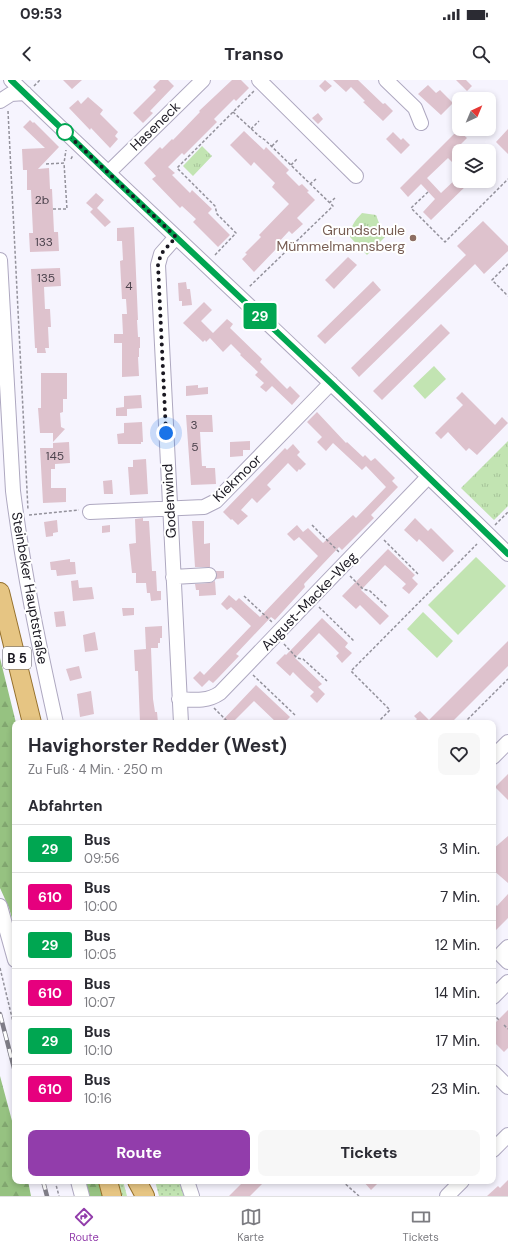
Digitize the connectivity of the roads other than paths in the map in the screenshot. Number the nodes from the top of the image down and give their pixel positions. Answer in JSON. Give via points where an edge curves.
{"nodes":[{"id":1,"x":12,"y":80,"type":"edge"},
{"id":2,"x":203,"y":80,"type":"edge"},
{"id":3,"x":386,"y":80,"type":"edge"},
{"id":4,"x":257,"y":85,"type":"edge"},
{"id":5,"x":29,"y":90,"type":"junction"},
{"id":6,"x":3,"y":99,"type":"edge"},
{"id":7,"x":421,"y":122,"type":"dead end"},
{"id":8,"x":108,"y":173,"type":"junction"},
{"id":9,"x":356,"y":176,"type":"dead end"},
{"id":10,"x":176,"y":237,"type":"junction"},
{"id":11,"x":0,"y":260,"type":"edge"},
{"id":12,"x":331,"y":383,"type":"junction"},
{"id":13,"x":428,"y":478,"type":"junction"},
{"id":14,"x":170,"y":509,"type":"junction"},
{"id":15,"x":90,"y":512,"type":"road end"},
{"id":16,"x":508,"y":554,"type":"edge"},
{"id":17,"x":209,"y":575,"type":"dead end"},
{"id":18,"x":173,"y":577,"type":"junction"},
{"id":19,"x":0,"y":592,"type":"edge"},
{"id":20,"x":179,"y":699,"type":"junction"},
{"id":21,"x":31,"y":720,"type":"edge"},
{"id":22,"x":55,"y":720,"type":"edge"},
{"id":23,"x":181,"y":720,"type":"edge"},
{"id":24,"x":508,"y":742,"type":"edge"},
{"id":25,"x":496,"y":754,"type":"edge"},
{"id":26,"x":0,"y":906,"type":"edge"},
{"id":27,"x":508,"y":947,"type":"edge"},
{"id":28,"x":12,"y":949,"type":"edge"},
{"id":29,"x":508,"y":962,"type":"edge"},
{"id":30,"x":508,"y":982,"type":"edge"},
{"id":31,"x":496,"y":994,"type":"edge"},
{"id":32,"x":496,"y":1075,"type":"edge"},
{"id":33,"x":508,"y":1088,"type":"edge"},
{"id":34,"x":508,"y":1135,"type":"edge"},
{"id":35,"x":496,"y":1147,"type":"edge"},
{"id":36,"x":79,"y":1184,"type":"edge"},
{"id":37,"x":109,"y":1184,"type":"edge"},
{"id":38,"x":136,"y":1184,"type":"edge"},
{"id":39,"x":138,"y":1184,"type":"edge"},
{"id":40,"x":189,"y":1184,"type":"edge"},
{"id":41,"x":459,"y":1184,"type":"edge"},
{"id":42,"x":82,"y":1196,"type":"edge"},
{"id":43,"x":112,"y":1196,"type":"edge"},
{"id":44,"x":138,"y":1196,"type":"edge"},
{"id":45,"x":145,"y":1196,"type":"edge"},
{"id":46,"x":192,"y":1196,"type":"edge"},
{"id":47,"x":447,"y":1196,"type":"edge"}],
"edges":[{"from":1,"to":5,"type":"street"},
{"from":2,"to":8,"type":"street","name":"Haseneck"},
{"from":3,"to":7,"type":"street","via":[[415,108]]},
{"from":4,"to":9,"type":"street"},
{"from":5,"to":6,"type":"street","via":[[11,94]]},
{"from":5,"to":8,"type":"street"},
{"from":8,"to":10,"type":"street"},
{"from":10,"to":12,"type":"street"},
{"from":10,"to":14,"type":"street","name":"Godenwind","via":[[161,254],[158,265]]},
{"from":11,"to":22,"type":"street","name":"Steinbeker Hauptstraße","via":[[16,516],[24,572]]},
{"from":12,"to":13,"type":"street"},
{"from":12,"to":14,"type":"street","name":"Kiekmoor","via":[[216,501],[204,507]]},
{"from":13,"to":16,"type":"street"},
{"from":13,"to":20,"type":"street","name":"August-Macke-Weg","via":[[220,693],[205,700]]},
{"from":14,"to":15,"type":"street","name":"Kiekmoor"},
{"from":14,"to":18,"type":"street","name":"Godenwind"},
{"from":17,"to":18,"type":"street"},
{"from":18,"to":20,"type":"street","name":"Godenwind"},
{"from":19,"to":21,"type":"main road","number":"B 5"},
{"from":20,"to":23,"type":"street","name":"Godenwind"},
{"from":24,"to":25,"type":"street"},
{"from":26,"to":28,"type":"street"},
{"from":27,"to":29,"type":"street","via":[[502,956]]},
{"from":30,"to":31,"type":"street"},
{"from":32,"to":33,"type":"street"},
{"from":34,"to":35,"type":"street"},
{"from":36,"to":42,"type":"street"},
{"from":37,"to":43,"type":"main road"},
{"from":38,"to":44,"type":"main road"},
{"from":39,"to":45,"type":"main road"},
{"from":40,"to":46,"type":"street"},
{"from":41,"to":47,"type":"street"}]}
